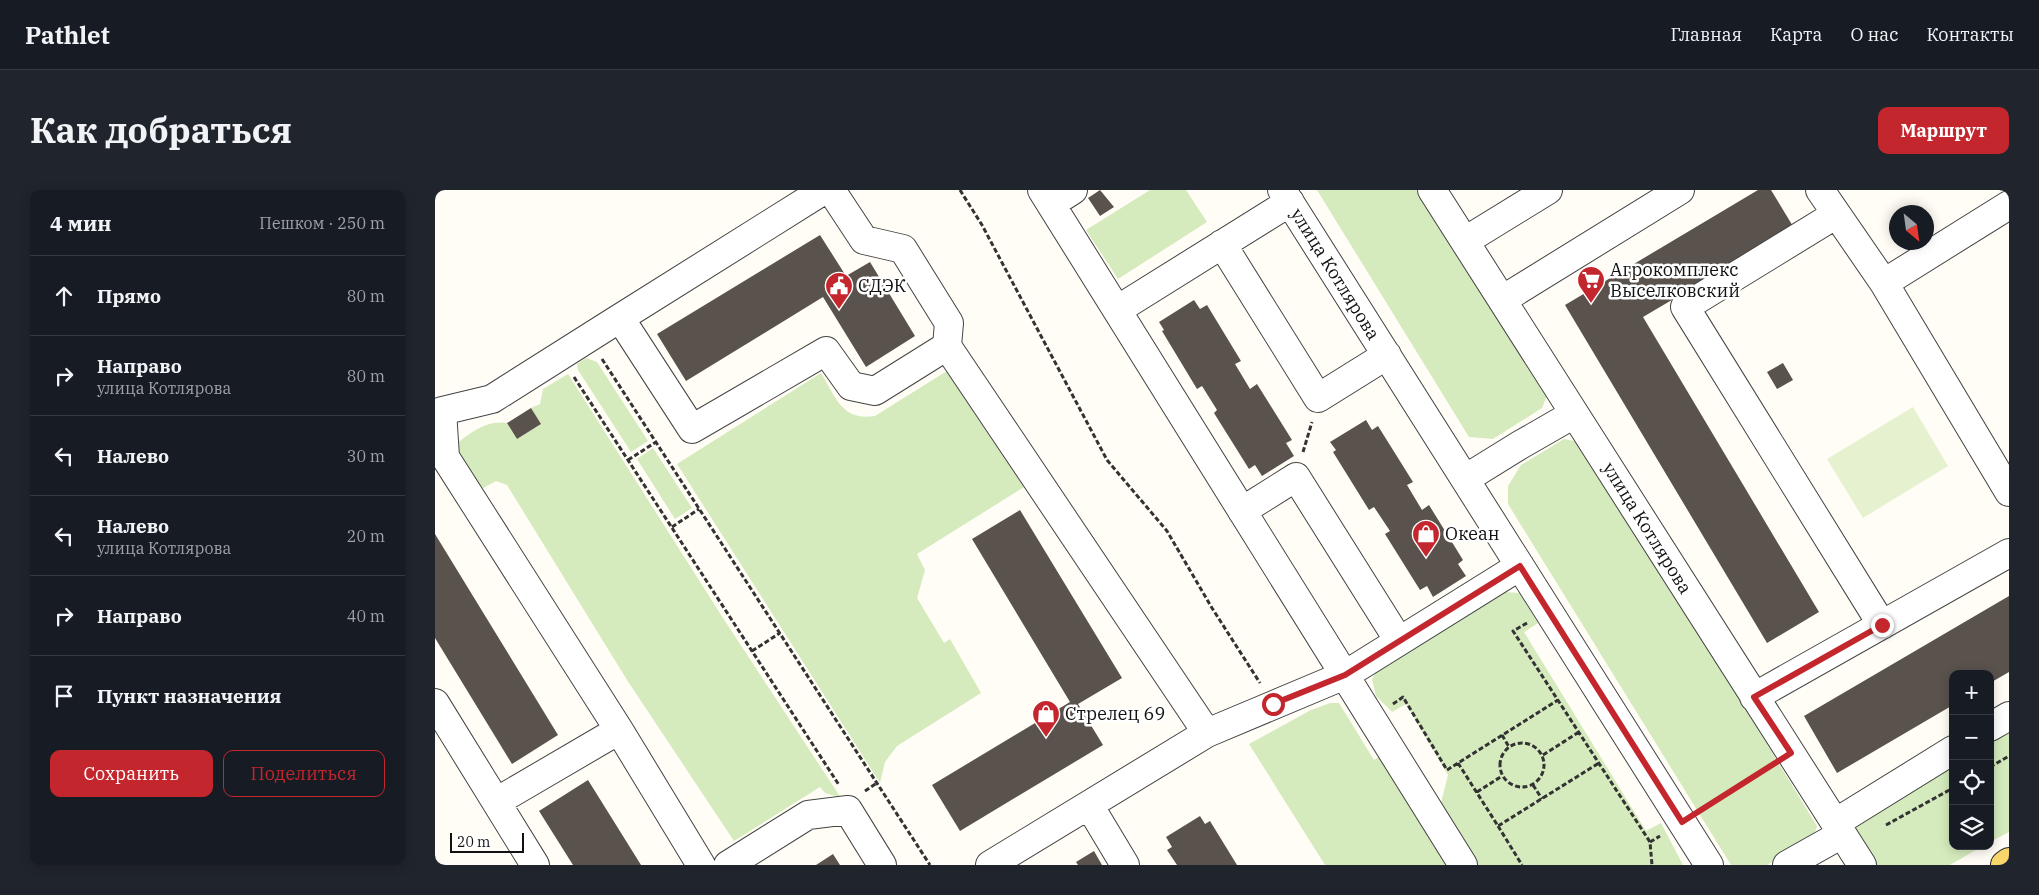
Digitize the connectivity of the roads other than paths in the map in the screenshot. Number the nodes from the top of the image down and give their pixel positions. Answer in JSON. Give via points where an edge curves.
{"nodes":[{"id":1,"x":824,"y":190,"type":"edge"},
{"id":2,"x":831,"y":190,"type":"edge"},
{"id":3,"x":1073,"y":190,"type":"edge"},
{"id":4,"x":1432,"y":190,"type":"edge"},
{"id":5,"x":1548,"y":190,"type":"edge"},
{"id":6,"x":1680,"y":190,"type":"edge"},
{"id":7,"x":1820,"y":190,"type":"edge"},
{"id":8,"x":1286,"y":196,"type":"edge"},
{"id":9,"x":1046,"y":197,"type":"edge"},
{"id":10,"x":2007,"y":211,"type":"edge"},
{"id":11,"x":1835,"y":215,"type":"junction"},
{"id":12,"x":1465,"y":241,"type":"junction"},
{"id":13,"x":1223,"y":244,"type":"junction"},
{"id":14,"x":1884,"y":283,"type":"junction"},
{"id":15,"x":1502,"y":300,"type":"junction"},
{"id":16,"x":1117,"y":310,"type":"junction"},
{"id":17,"x":620,"y":318,"type":"junction"},
{"id":18,"x":947,"y":346,"type":"junction"},
{"id":19,"x":1387,"y":355,"type":"junction"},
{"id":20,"x":437,"y":409,"type":"edge"},
{"id":21,"x":1574,"y":414,"type":"junction"},
{"id":22,"x":1465,"y":479,"type":"junction"},
{"id":23,"x":2009,"y":492,"type":"edge"},
{"id":24,"x":1242,"y":511,"type":"junction"},
{"id":25,"x":2009,"y":553,"type":"edge"},
{"id":26,"x":1520,"y":566,"type":"junction"},
{"id":27,"x":1882,"y":625,"type":"junction"},
{"id":28,"x":1399,"y":641,"type":"junction"},
{"id":29,"x":1345,"y":675,"type":"junction"},
{"id":30,"x":1754,"y":697,"type":"junction"},
{"id":31,"x":435,"y":703,"type":"edge"},
{"id":32,"x":2009,"y":716,"type":"edge"},
{"id":33,"x":1994,"y":725,"type":"edge"},
{"id":34,"x":619,"y":730,"type":"junction"},
{"id":35,"x":1207,"y":733,"type":"junction"},
{"id":36,"x":1949,"y":753,"type":"edge"},
{"id":37,"x":496,"y":802,"type":"junction"},
{"id":38,"x":1089,"y":805,"type":"junction"},
{"id":39,"x":1838,"y":828,"type":"junction"},
{"id":40,"x":2009,"y":862,"type":"edge"},
{"id":41,"x":535,"y":865,"type":"edge"},
{"id":42,"x":701,"y":865,"type":"edge"},
{"id":43,"x":728,"y":865,"type":"edge"},
{"id":44,"x":882,"y":865,"type":"edge"},
{"id":45,"x":990,"y":865,"type":"edge"},
{"id":46,"x":1125,"y":865,"type":"edge"},
{"id":47,"x":1463,"y":865,"type":"edge"},
{"id":48,"x":1709,"y":865,"type":"edge"},
{"id":49,"x":1787,"y":865,"type":"edge"},
{"id":50,"x":1861,"y":865,"type":"edge"},
{"id":51,"x":2005,"y":865,"type":"edge"}],
"edges":[{"from":1,"to":17,"type":"street"},
{"from":2,"to":18,"type":"street","via":[[864,240],[903,249],[949,323]]},
{"from":3,"to":9,"type":"street"},
{"from":4,"to":12,"type":"street","name":"улица Котлярова"},
{"from":5,"to":12,"type":"street"},
{"from":6,"to":15,"type":"street"},
{"from":7,"to":11,"type":"street"},
{"from":8,"to":13,"type":"street"},
{"from":8,"to":19,"type":"street","name":"улица Котлярова"},
{"from":9,"to":16,"type":"street"},
{"from":10,"to":14,"type":"street"},
{"from":11,"to":14,"type":"street"},
{"from":11,"to":27,"type":"street","via":[[1685,307]]},
{"from":12,"to":15,"type":"street","name":"улица Котлярова"},
{"from":13,"to":16,"type":"street"},
{"from":13,"to":19,"type":"street","via":[[1318,398]]},
{"from":14,"to":23,"type":"street"},
{"from":15,"to":21,"type":"street","name":"улица Котлярова"},
{"from":16,"to":24,"type":"street"},
{"from":17,"to":18,"type":"street","via":[[692,429],[826,351],[851,386],[875,391]]},
{"from":17,"to":20,"type":"street","via":[[492,399]]},
{"from":18,"to":35,"type":"street"},
{"from":19,"to":22,"type":"street","name":"улица Котлярова"},
{"from":20,"to":34,"type":"street","via":[[445,457]]},
{"from":21,"to":22,"type":"street"},
{"from":21,"to":30,"type":"street","name":"улица Котлярова"},
{"from":22,"to":26,"type":"street","name":"улица Котлярова"},
{"from":24,"to":28,"type":"street","via":[[1296,477]]},
{"from":24,"to":29,"type":"street"},
{"from":25,"to":27,"type":"street"},
{"from":26,"to":28,"type":"street"},
{"from":26,"to":48,"type":"street","name":"улица Котлярова"},
{"from":27,"to":30,"type":"street"},
{"from":28,"to":29,"type":"street"},
{"from":29,"to":35,"type":"street"},
{"from":29,"to":47,"type":"street"},
{"from":30,"to":39,"type":"street","name":"улица Котлярова"},
{"from":31,"to":37,"type":"street"},
{"from":32,"to":33,"type":"street"},
{"from":34,"to":37,"type":"street"},
{"from":34,"to":42,"type":"street"},
{"from":35,"to":38,"type":"street"},
{"from":36,"to":39,"type":"street"},
{"from":37,"to":41,"type":"street"},
{"from":38,"to":45,"type":"street"},
{"from":38,"to":46,"type":"street"},
{"from":39,"to":49,"type":"street"},
{"from":39,"to":50,"type":"street","name":"улица Котлярова"},
{"from":40,"to":51,"type":"main road"},
{"from":43,"to":44,"type":"street","via":[[808,815],[848,810]]}]}
